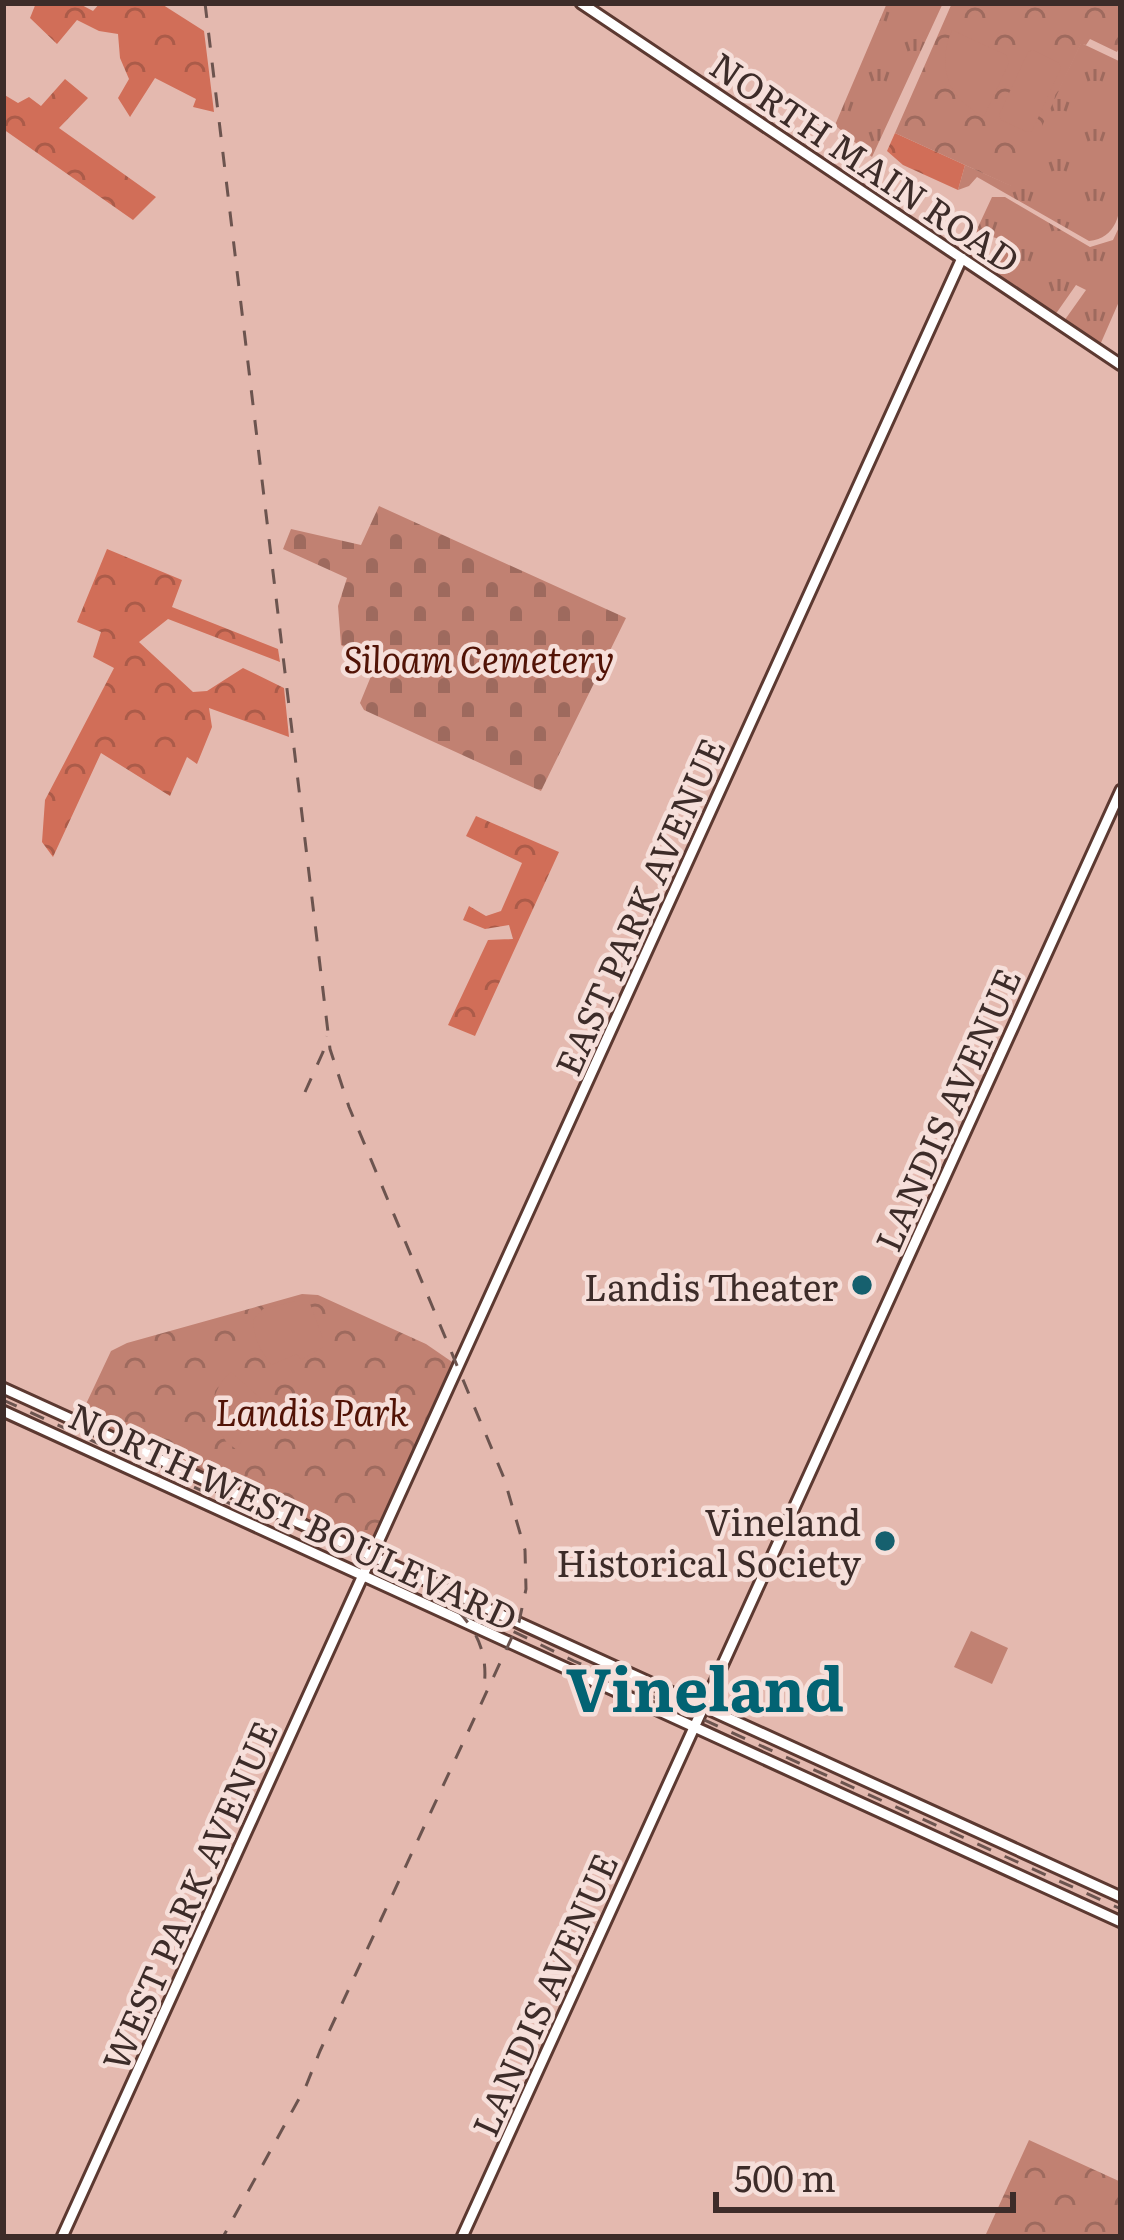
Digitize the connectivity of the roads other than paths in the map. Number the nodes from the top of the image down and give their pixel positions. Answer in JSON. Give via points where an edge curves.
{"nodes":[{"id":1,"x":581,"y":3,"type":"edge"},
{"id":2,"x":962,"y":258,"type":"junction"},
{"id":3,"x":1121,"y":365,"type":"edge"},
{"id":4,"x":1121,"y":790,"type":"edge"},
{"id":5,"x":3,"y":1388,"type":"edge"},
{"id":6,"x":3,"y":1411,"type":"edge"},
{"id":7,"x":78,"y":1421,"type":"junction"},
{"id":8,"x":70,"y":1442,"type":"junction"},
{"id":9,"x":372,"y":1556,"type":"junction"},
{"id":10,"x":362,"y":1576,"type":"junction"},
{"id":11,"x":704,"y":1706,"type":"junction"},
{"id":12,"x":694,"y":1727,"type":"junction"},
{"id":13,"x":1121,"y":1897,"type":"edge"},
{"id":14,"x":1121,"y":1922,"type":"edge"},
{"id":15,"x":62,"y":2237,"type":"edge"},
{"id":16,"x":462,"y":2237,"type":"edge"}],
"edges":[{"from":1,"to":2,"type":"main road","name":"NORTH MAIN ROAD"},
{"from":2,"to":3,"type":"main road","name":"NORTH MAIN ROAD"},
{"from":2,"to":9,"type":"main road","name":"EAST PARK AVENUE"},
{"from":4,"to":11,"type":"main road","name":"LANDIS AVENUE"},
{"from":5,"to":7,"type":"main road"},
{"from":6,"to":8,"type":"main road","name":"NORTH WEST BOULEVARD"},
{"from":7,"to":8,"type":"main road"},
{"from":7,"to":9,"type":"main road"},
{"from":8,"to":10,"type":"main road","name":"NORTH WEST BOULEVARD"},
{"from":9,"to":10,"type":"main road","name":"EAST PARK AVENUE"},
{"from":9,"to":11,"type":"main road"},
{"from":10,"to":12,"type":"main road","name":"NORTH WEST BOULEVARD"},
{"from":10,"to":15,"type":"main road","name":"WEST PARK AVENUE"},
{"from":11,"to":12,"type":"main road","name":"LANDIS AVENUE"},
{"from":11,"to":13,"type":"main road"},
{"from":12,"to":14,"type":"main road","name":"NORTH WEST BOULEVARD"},
{"from":12,"to":16,"type":"main road","name":"LANDIS AVENUE"}]}
